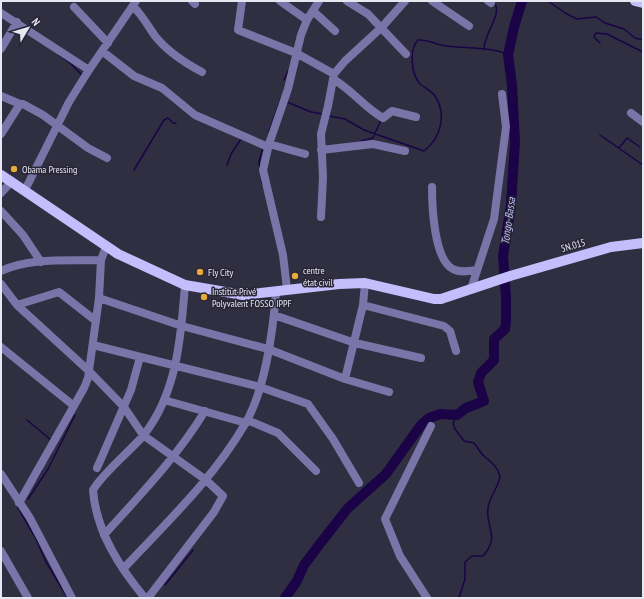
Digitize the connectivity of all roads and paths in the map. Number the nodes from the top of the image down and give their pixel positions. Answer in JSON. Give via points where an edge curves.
{"nodes":[{"id":1,"x":242,"y":1,"type":"edge"},
{"id":2,"x":280,"y":1,"type":"edge"},
{"id":3,"x":319,"y":1,"type":"edge"},
{"id":4,"x":347,"y":1,"type":"edge"},
{"id":5,"x":405,"y":1,"type":"edge"},
{"id":6,"x":432,"y":1,"type":"edge"},
{"id":7,"x":635,"y":1,"type":"edge"},
{"id":8,"x":135,"y":3,"type":"edge"},
{"id":9,"x":643,"y":3,"type":"edge"},
{"id":10,"x":74,"y":7,"type":"dead end"},
{"id":11,"x":313,"y":11,"type":"junction"},
{"id":12,"x":1,"y":13,"type":"edge"},
{"id":13,"x":308,"y":20,"type":"junction"},
{"id":14,"x":17,"y":22,"type":"junction"},
{"id":15,"x":469,"y":26,"type":"dead end"},
{"id":16,"x":382,"y":27,"type":"junction"},
{"id":17,"x":335,"y":31,"type":"dead end"},
{"id":18,"x":108,"y":43,"type":"junction"},
{"id":19,"x":1,"y":49,"type":"edge"},
{"id":20,"x":102,"y":51,"type":"junction"},
{"id":21,"x":296,"y":53,"type":"junction"},
{"id":22,"x":406,"y":54,"type":"dead end"},
{"id":23,"x":88,"y":70,"type":"junction"},
{"id":24,"x":202,"y":72,"type":"dead end"},
{"id":25,"x":334,"y":77,"type":"junction"},
{"id":26,"x":502,"y":94,"type":"dead end"},
{"id":27,"x":1,"y":96,"type":"edge"},
{"id":28,"x":20,"y":104,"type":"junction"},
{"id":29,"x":631,"y":112,"type":"dead end"},
{"id":30,"x":416,"y":118,"type":"dead end"},
{"id":31,"x":643,"y":122,"type":"edge"},
{"id":32,"x":57,"y":126,"type":"junction"},
{"id":33,"x":1,"y":134,"type":"edge"},
{"id":34,"x":268,"y":146,"type":"junction"},
{"id":35,"x":321,"y":150,"type":"junction"},
{"id":36,"x":405,"y":151,"type":"dead end"},
{"id":37,"x":305,"y":154,"type":"dead end"},
{"id":38,"x":107,"y":158,"type":"dead end"},
{"id":39,"x":1,"y":175,"type":"edge"},
{"id":40,"x":12,"y":181,"type":"junction"},
{"id":41,"x":432,"y":187,"type":"dead end"},
{"id":42,"x":25,"y":190,"type":"junction"},
{"id":43,"x":1,"y":193,"type":"edge"},
{"id":44,"x":1,"y":211,"type":"edge"},
{"id":45,"x":321,"y":217,"type":"dead end"},
{"id":46,"x":643,"y":243,"type":"edge"},
{"id":47,"x":106,"y":247,"type":"junction"},
{"id":48,"x":101,"y":260,"type":"junction"},
{"id":49,"x":41,"y":262,"type":"junction"},
{"id":50,"x":478,"y":270,"type":"junction"},
{"id":51,"x":1,"y":271,"type":"edge"},
{"id":52,"x":1,"y":284,"type":"edge"},
{"id":53,"x":365,"y":284,"type":"junction"},
{"id":54,"x":185,"y":285,"type":"junction"},
{"id":55,"x":287,"y":289,"type":"junction"},
{"id":56,"x":471,"y":289,"type":"junction"},
{"id":57,"x":276,"y":292,"type":"junction"},
{"id":58,"x":99,"y":298,"type":"junction"},
{"id":59,"x":17,"y":305,"type":"junction"},
{"id":60,"x":363,"y":305,"type":"junction"},
{"id":61,"x":274,"y":315,"type":"junction"},
{"id":62,"x":96,"y":321,"type":"junction"},
{"id":63,"x":182,"y":326,"type":"junction"},
{"id":64,"x":355,"y":343,"type":"junction"},
{"id":65,"x":93,"y":345,"type":"junction"},
{"id":66,"x":1,"y":347,"type":"edge"},
{"id":67,"x":268,"y":350,"type":"junction"},
{"id":68,"x":456,"y":350,"type":"dead end"},
{"id":69,"x":140,"y":357,"type":"junction"},
{"id":70,"x":421,"y":358,"type":"dead end"},
{"id":71,"x":176,"y":365,"type":"junction"},
{"id":72,"x":89,"y":371,"type":"junction"},
{"id":73,"x":345,"y":379,"type":"junction"},
{"id":74,"x":260,"y":387,"type":"junction"},
{"id":75,"x":389,"y":392,"type":"dead end"},
{"id":76,"x":164,"y":400,"type":"junction"},
{"id":77,"x":74,"y":406,"type":"junction"},
{"id":78,"x":124,"y":407,"type":"junction"},
{"id":79,"x":205,"y":411,"type":"junction"},
{"id":80,"x":246,"y":421,"type":"junction"},
{"id":81,"x":431,"y":426,"type":"dead end"},
{"id":82,"x":144,"y":435,"type":"junction"},
{"id":83,"x":173,"y":458,"type":"junction"},
{"id":84,"x":97,"y":468,"type":"dead end"},
{"id":85,"x":316,"y":472,"type":"dead end"},
{"id":86,"x":1,"y":474,"type":"edge"},
{"id":87,"x":206,"y":480,"type":"junction"},
{"id":88,"x":359,"y":484,"type":"dead end"},
{"id":89,"x":19,"y":503,"type":"junction"},
{"id":90,"x":104,"y":535,"type":"junction"},
{"id":91,"x":1,"y":551,"type":"edge"},
{"id":92,"x":123,"y":569,"type":"junction"},
{"id":93,"x":28,"y":598,"type":"edge"},
{"id":94,"x":72,"y":598,"type":"edge"},
{"id":95,"x":147,"y":598,"type":"edge"},
{"id":96,"x":427,"y":598,"type":"edge"}],
"edges":[{"from":1,"to":21,"type":"street","via":[[238,30]]},
{"from":2,"to":13,"type":"street"},
{"from":3,"to":11,"type":"street"},
{"from":4,"to":16,"type":"street","via":[[368,14]]},
{"from":5,"to":16,"type":"street"},
{"from":6,"to":15,"type":"street"},
{"from":7,"to":9,"type":"main road"},
{"from":8,"to":18,"type":"street"},
{"from":8,"to":24,"type":"street","via":[[157,38],[175,55]]},
{"from":10,"to":18,"type":"street"},
{"from":11,"to":13,"type":"street"},
{"from":11,"to":17,"type":"street"},
{"from":12,"to":14,"type":"street"},
{"from":13,"to":21,"type":"street"},
{"from":14,"to":19,"type":"street"},
{"from":14,"to":23,"type":"street"},
{"from":16,"to":22,"type":"street"},
{"from":16,"to":25,"type":"street","via":[[345,61]]},
{"from":18,"to":20,"type":"street"},
{"from":20,"to":23,"type":"street"},
{"from":20,"to":34,"type":"street","via":[[134,76],[162,88],[194,115]]},
{"from":21,"to":25,"type":"street"},
{"from":21,"to":34,"type":"street","via":[[288,89]]},
{"from":23,"to":32,"type":"street"},
{"from":25,"to":30,"type":"street","via":[[383,118],[392,111]]},
{"from":25,"to":35,"type":"street","via":[[321,134]]},
{"from":26,"to":50,"type":"street","via":[[506,127],[504,151],[497,181],[492,227]]},
{"from":27,"to":28,"type":"street"},
{"from":28,"to":32,"type":"street","via":[[33,108]]},
{"from":28,"to":33,"type":"street"},
{"from":29,"to":31,"type":"street"},
{"from":32,"to":38,"type":"street"},
{"from":32,"to":42,"type":"street"},
{"from":34,"to":37,"type":"street"},
{"from":34,"to":55,"type":"street","via":[[263,174],[283,255]]},
{"from":35,"to":36,"type":"street","via":[[373,144]]},
{"from":35,"to":45,"type":"street"},
{"from":39,"to":40,"type":"main road","name":"5N.015"},
{"from":40,"to":42,"type":"main road","name":"5N.015"},
{"from":40,"to":43,"type":"street"},
{"from":41,"to":50,"type":"street","via":[[436,238],[446,261],[452,269]]},
{"from":42,"to":47,"type":"main road","name":"5N.015"},
{"from":44,"to":49,"type":"street","via":[[23,235]]},
{"from":46,"to":56,"type":"main road","name":"5N.015","via":[[611,247]]},
{"from":47,"to":48,"type":"street"},
{"from":47,"to":54,"type":"main road","name":"5N.015","via":[[130,261]]},
{"from":48,"to":49,"type":"street"},
{"from":48,"to":58,"type":"street"},
{"from":49,"to":51,"type":"street"},
{"from":50,"to":56,"type":"street"},
{"from":52,"to":59,"type":"street"},
{"from":53,"to":55,"type":"main road","name":"5N.015"},
{"from":53,"to":56,"type":"main road","name":"5N.015","via":[[434,299]]},
{"from":53,"to":60,"type":"street"},
{"from":54,"to":57,"type":"main road","name":"5N.015","via":[[243,295]]},
{"from":54,"to":63,"type":"street"},
{"from":55,"to":57,"type":"main road","name":"5N.015"},
{"from":57,"to":61,"type":"street"},
{"from":58,"to":62,"type":"street"},
{"from":58,"to":63,"type":"street"},
{"from":59,"to":62,"type":"street","via":[[59,292]]},
{"from":59,"to":72,"type":"street"},
{"from":60,"to":64,"type":"street"},
{"from":60,"to":68,"type":"street","via":[[444,326],[450,331]]},
{"from":61,"to":64,"type":"street"},
{"from":61,"to":67,"type":"street"},
{"from":62,"to":65,"type":"street"},
{"from":63,"to":67,"type":"street"},
{"from":63,"to":71,"type":"street"},
{"from":64,"to":70,"type":"street"},
{"from":64,"to":73,"type":"street"},
{"from":65,"to":69,"type":"street"},
{"from":65,"to":72,"type":"street"},
{"from":66,"to":77,"type":"street"},
{"from":67,"to":73,"type":"street"},
{"from":67,"to":74,"type":"street"},
{"from":69,"to":71,"type":"street"},
{"from":69,"to":78,"type":"street"},
{"from":71,"to":74,"type":"street"},
{"from":71,"to":76,"type":"street"},
{"from":72,"to":77,"type":"street","via":[[84,388]]},
{"from":72,"to":78,"type":"street"},
{"from":73,"to":75,"type":"street"},
{"from":74,"to":80,"type":"street"},
{"from":74,"to":88,"type":"street","via":[[312,407]]},
{"from":76,"to":79,"type":"street"},
{"from":76,"to":82,"type":"street"},
{"from":77,"to":89,"type":"street"},
{"from":78,"to":82,"type":"street"},
{"from":78,"to":84,"type":"street"},
{"from":79,"to":80,"type":"street"},
{"from":79,"to":83,"type":"street"},
{"from":80,"to":85,"type":"street","via":[[278,433]]},
{"from":80,"to":87,"type":"street"},
{"from":81,"to":96,"type":"street","via":[[385,518],[400,556]]},
{"from":82,"to":83,"type":"street"},
{"from":82,"to":90,"type":"street","via":[[94,488],[94,507]]},
{"from":83,"to":87,"type":"street"},
{"from":83,"to":90,"type":"street"},
{"from":86,"to":89,"type":"street"},
{"from":87,"to":92,"type":"street"},
{"from":87,"to":95,"type":"street","via":[[223,498]]},
{"from":89,"to":94,"type":"street","via":[[34,525]]},
{"from":90,"to":92,"type":"street"},
{"from":91,"to":93,"type":"street"},
{"from":92,"to":95,"type":"street"}]}
